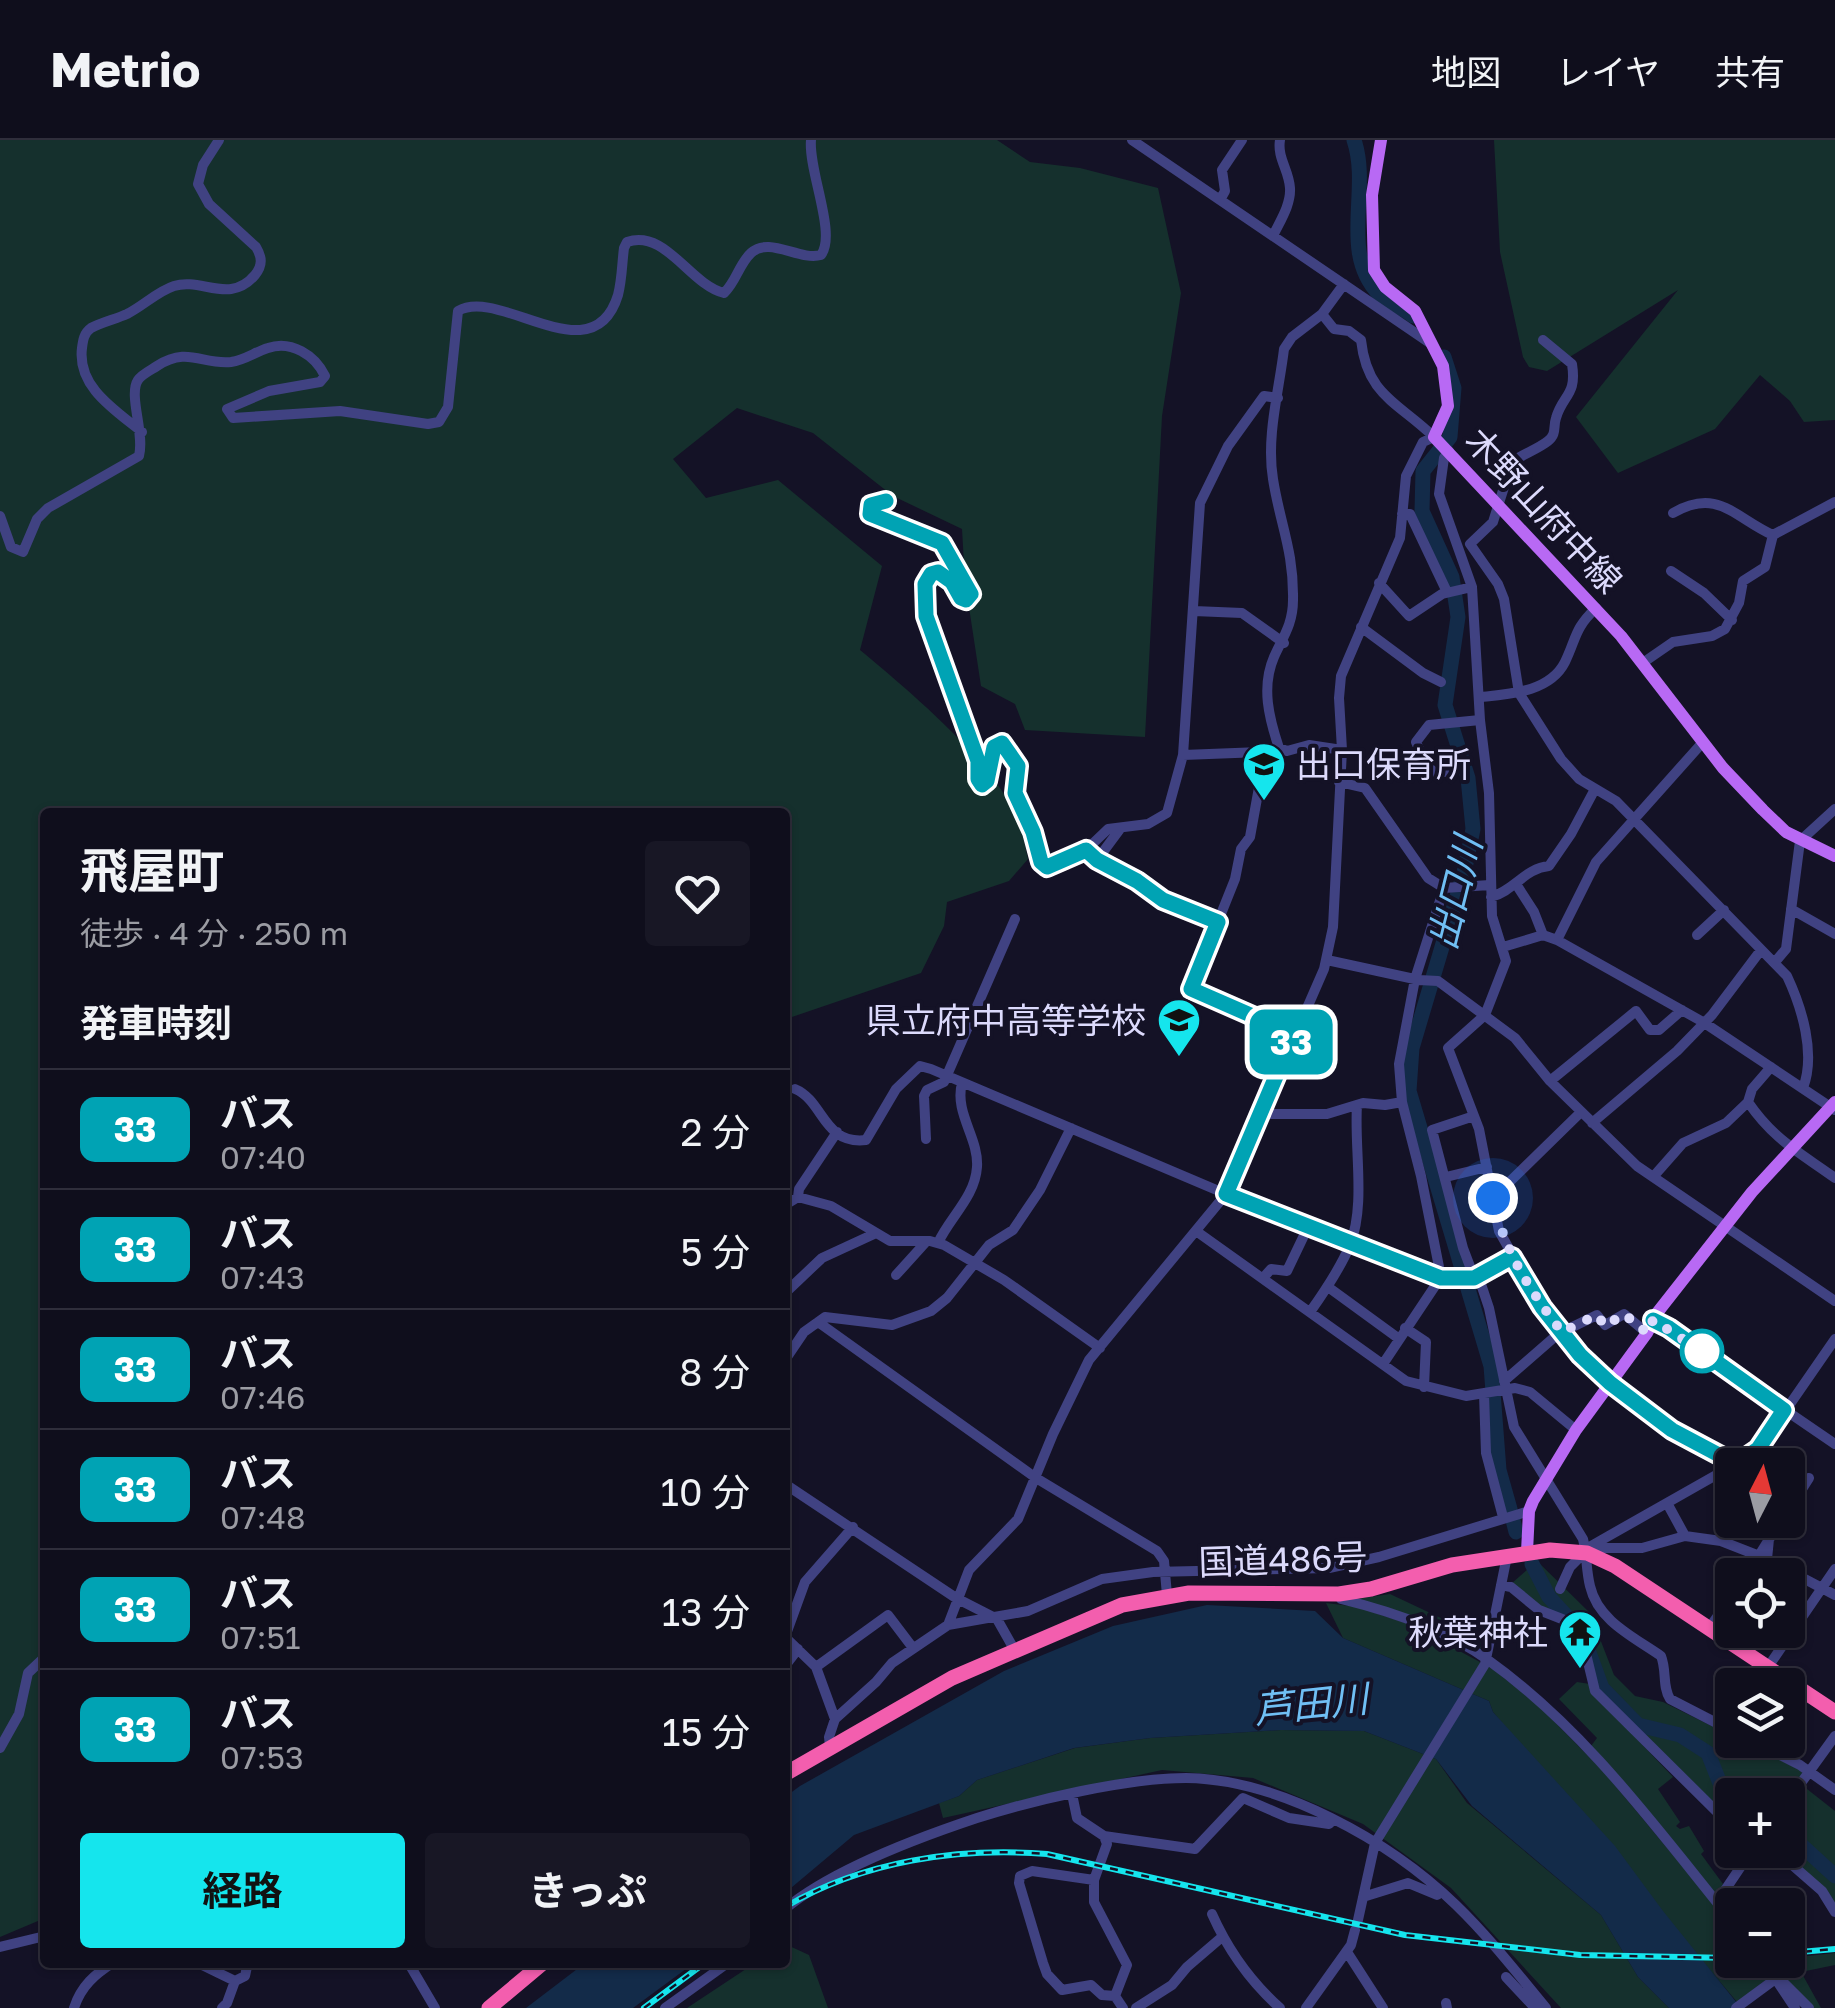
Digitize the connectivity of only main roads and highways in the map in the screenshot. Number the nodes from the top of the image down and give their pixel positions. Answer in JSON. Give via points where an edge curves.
{"nodes":[{"id":1,"x":1381,"y":140,"type":"edge"},
{"id":2,"x":1835,"y":856,"type":"edge"},
{"id":3,"x":1834,"y":1106,"type":"edge"},
{"id":4,"x":1527,"y":1552,"type":"junction"},
{"id":5,"x":1835,"y":1712,"type":"edge"},
{"id":6,"x":790,"y":1771,"type":"edge"},
{"id":7,"x":537,"y":1968,"type":"edge"},
{"id":8,"x":489,"y":2008,"type":"edge"}],
"edges":[{"from":1,"to":2,"type":"main road","name":"木野山府中線","via":[[1372,195],[1374,270],[1416,310],[1443,366],[1448,406],[1435,438],[1644,662],[1763,810],[1800,841]]},
{"from":3,"to":4,"type":"main road","via":[[1724,1226],[1576,1430],[1523,1512]]},
{"from":4,"to":5,"type":"highway","name":"国道486号","via":[[1586,1552],[1615,1566]]},
{"from":4,"to":6,"type":"highway","name":"国道486号","via":[[1339,1594],[1240,1591],[1122,1604],[952,1678]]},
{"from":7,"to":8,"type":"highway"}]}
